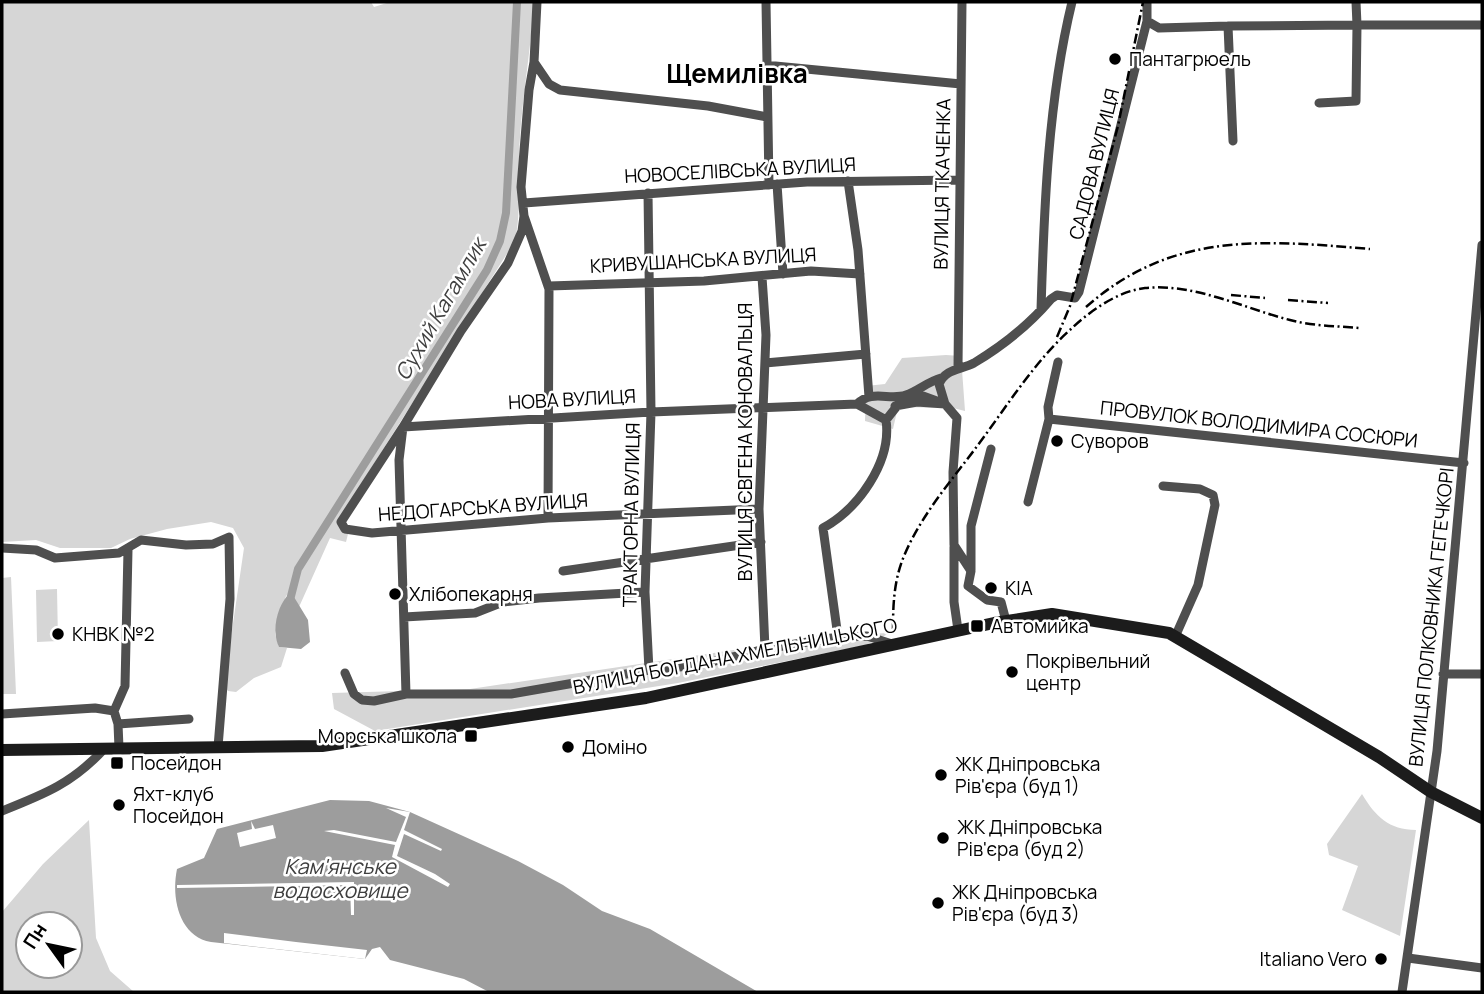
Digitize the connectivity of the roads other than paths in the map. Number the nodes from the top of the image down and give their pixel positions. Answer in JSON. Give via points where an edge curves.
{"nodes":[{"id":1,"x":537,"y":2,"type":"edge"},
{"id":2,"x":766,"y":2,"type":"edge"},
{"id":3,"x":962,"y":2,"type":"edge"},
{"id":4,"x":1072,"y":2,"type":"edge"},
{"id":5,"x":1147,"y":2,"type":"edge"},
{"id":6,"x":1356,"y":2,"type":"edge"},
{"id":7,"x":1147,"y":21,"type":"junction"},
{"id":8,"x":1357,"y":25,"type":"junction"},
{"id":9,"x":1482,"y":25,"type":"edge"},
{"id":10,"x":1228,"y":26,"type":"junction"},
{"id":11,"x":534,"y":62,"type":"junction"},
{"id":12,"x":765,"y":65,"type":"junction"},
{"id":13,"x":961,"y":84,"type":"junction"},
{"id":14,"x":1319,"y":103,"type":"dead end"},
{"id":15,"x":767,"y":117,"type":"junction"},
{"id":16,"x":1233,"y":141,"type":"dead end"},
{"id":17,"x":959,"y":180,"type":"junction"},
{"id":18,"x":848,"y":181,"type":"junction"},
{"id":19,"x":773,"y":185,"type":"junction"},
{"id":20,"x":648,"y":192,"type":"junction"},
{"id":21,"x":524,"y":203,"type":"junction"},
{"id":22,"x":524,"y":216,"type":"junction"},
{"id":23,"x":1482,"y":245,"type":"edge"},
{"id":24,"x":783,"y":274,"type":"junction"},
{"id":25,"x":860,"y":274,"type":"junction"},
{"id":26,"x":762,"y":277,"type":"junction"},
{"id":27,"x":651,"y":282,"type":"junction"},
{"id":28,"x":549,"y":286,"type":"junction"},
{"id":29,"x":1079,"y":292,"type":"joint"},
{"id":30,"x":1041,"y":310,"type":"junction"},
{"id":31,"x":1480,"y":323,"type":"edge"},
{"id":32,"x":866,"y":354,"type":"junction"},
{"id":33,"x":1058,"y":362,"type":"dead end"},
{"id":34,"x":765,"y":363,"type":"junction"},
{"id":35,"x":958,"y":367,"type":"junction"},
{"id":36,"x":941,"y":378,"type":"junction"},
{"id":37,"x":905,"y":396,"type":"junction"},
{"id":38,"x":869,"y":397,"type":"junction"},
{"id":39,"x":857,"y":404,"type":"junction"},
{"id":40,"x":945,"y":404,"type":"junction"},
{"id":41,"x":894,"y":406,"type":"junction"},
{"id":42,"x":764,"y":407,"type":"junction"},
{"id":43,"x":651,"y":412,"type":"junction"},
{"id":44,"x":886,"y":419,"type":"junction"},
{"id":45,"x":1049,"y":419,"type":"junction"},
{"id":46,"x":549,"y":420,"type":"junction"},
{"id":47,"x":403,"y":427,"type":"junction"},
{"id":48,"x":991,"y":449,"type":"dead end"},
{"id":49,"x":1464,"y":463,"type":"junction"},
{"id":50,"x":1163,"y":486,"type":"dead end"},
{"id":51,"x":1028,"y":502,"type":"dead end"},
{"id":52,"x":759,"y":509,"type":"junction"},
{"id":53,"x":648,"y":513,"type":"junction"},
{"id":54,"x":548,"y":518,"type":"junction"},
{"id":55,"x":402,"y":530,"type":"junction"},
{"id":56,"x":761,"y":542,"type":"junction"},
{"id":57,"x":954,"y":545,"type":"junction"},
{"id":58,"x":2,"y":548,"type":"edge"},
{"id":59,"x":128,"y":550,"type":"junction"},
{"id":60,"x":646,"y":557,"type":"junction"},
{"id":61,"x":563,"y":571,"type":"dead end"},
{"id":62,"x":971,"y":571,"type":"junction"},
{"id":63,"x":954,"y":575,"type":"junction"},
{"id":64,"x":968,"y":586,"type":"junction"},
{"id":65,"x":645,"y":592,"type":"junction"},
{"id":66,"x":404,"y":617,"type":"junction"},
{"id":67,"x":1006,"y":621,"type":"junction"},
{"id":68,"x":958,"y":631,"type":"junction"},
{"id":69,"x":838,"y":637,"type":"junction"},
{"id":70,"x":1175,"y":637,"type":"junction"},
{"id":71,"x":893,"y":644,"type":"junction"},
{"id":72,"x":765,"y":649,"type":"junction"},
{"id":73,"x":649,"y":670,"type":"junction"},
{"id":74,"x":345,"y":673,"type":"dead end"},
{"id":75,"x":1443,"y":674,"type":"junction"},
{"id":76,"x":1482,"y":674,"type":"edge"},
{"id":77,"x":406,"y":694,"type":"junction"},
{"id":78,"x":114,"y":711,"type":"junction"},
{"id":79,"x":2,"y":714,"type":"edge"},
{"id":80,"x":189,"y":719,"type":"dead end"},
{"id":81,"x":118,"y":724,"type":"junction"},
{"id":82,"x":218,"y":747,"type":"junction"},
{"id":83,"x":105,"y":748,"type":"junction"},
{"id":84,"x":119,"y":748,"type":"junction"},
{"id":85,"x":2,"y":750,"type":"edge"},
{"id":86,"x":1431,"y":792,"type":"junction"},
{"id":87,"x":2,"y":811,"type":"edge"},
{"id":88,"x":1482,"y":818,"type":"edge"},
{"id":89,"x":1408,"y":958,"type":"junction"},
{"id":90,"x":1482,"y":968,"type":"edge"},
{"id":91,"x":1402,"y":992,"type":"edge"}],
"edges":[{"from":1,"to":11,"type":"street"},
{"from":2,"to":12,"type":"street"},
{"from":3,"to":13,"type":"street","name":"ВУЛИЦЯ ТКАЧЕНКА"},
{"from":4,"to":30,"type":"street","via":[[1058,74]]},
{"from":5,"to":7,"type":"street","name":"САДОВА ВУЛИЦЯ"},
{"from":6,"to":8,"type":"street"},
{"from":7,"to":10,"type":"street","via":[[1159,28]]},
{"from":7,"to":29,"type":"street","name":"САДОВА ВУЛИЦЯ"},
{"from":8,"to":9,"type":"street"},
{"from":8,"to":10,"type":"street"},
{"from":8,"to":14,"type":"street","via":[[1356,101]]},
{"from":10,"to":16,"type":"street"},
{"from":11,"to":15,"type":"street","via":[[549,84],[560,90]]},
{"from":11,"to":21,"type":"street","via":[[522,161]]},
{"from":12,"to":13,"type":"street"},
{"from":12,"to":15,"type":"street"},
{"from":13,"to":17,"type":"street","name":"ВУЛИЦЯ ТКАЧЕНКА"},
{"from":15,"to":19,"type":"street"},
{"from":17,"to":18,"type":"street","name":"НОВОСЕЛІВСЬКА ВУЛИЦЯ"},
{"from":17,"to":35,"type":"street","name":"ВУЛИЦЯ ТКАЧЕНКА"},
{"from":18,"to":19,"type":"street","name":"НОВОСЕЛІВСЬКА ВУЛИЦЯ"},
{"from":18,"to":25,"type":"street"},
{"from":19,"to":20,"type":"street","name":"НОВОСЕЛІВСЬКА ВУЛИЦЯ"},
{"from":19,"to":24,"type":"street"},
{"from":20,"to":21,"type":"street","name":"НОВОСЕЛІВСЬКА ВУЛИЦЯ"},
{"from":20,"to":27,"type":"street","name":"ТРАКТОРНА ВУЛИЦЯ"},
{"from":21,"to":22,"type":"street"},
{"from":22,"to":28,"type":"street"},
{"from":22,"to":47,"type":"street","via":[[508,264]]},
{"from":23,"to":31,"type":"street","name":"ВУЛИЦЯ ПОЛКОВНИКА ГЕГЕЧКОРІ"},
{"from":24,"to":25,"type":"street","name":"КРИВУШАНСЬКА ВУЛИЦЯ"},
{"from":24,"to":26,"type":"street","name":"КРИВУШАНСЬКА ВУЛИЦЯ"},
{"from":25,"to":32,"type":"street"},
{"from":26,"to":27,"type":"street","name":"КРИВУШАНСЬКА ВУЛИЦЯ"},
{"from":26,"to":34,"type":"street","name":"ВУЛИЦЯ ЄВГЕНА КОНОВАЛЬЦЯ"},
{"from":27,"to":28,"type":"street","name":"КРИВУШАНСЬКА ВУЛИЦЯ"},
{"from":27,"to":43,"type":"street","name":"ТРАКТОРНА ВУЛИЦЯ"},
{"from":28,"to":46,"type":"street"},
{"from":29,"to":30,"type":"street","name":"НОВА ВУЛИЦЯ","via":[[1074,298],[1057,295]]},
{"from":30,"to":35,"type":"street","name":"НОВА ВУЛИЦЯ","via":[[994,351]]},
{"from":31,"to":49,"type":"street","name":"ВУЛИЦЯ ПОЛКОВНИКА ГЕГЕЧКОРІ"},
{"from":32,"to":34,"type":"street"},
{"from":32,"to":38,"type":"street"},
{"from":33,"to":45,"type":"street"},
{"from":34,"to":42,"type":"street","name":"ВУЛИЦЯ ЄВГЕНА КОНОВАЛЬЦЯ"},
{"from":35,"to":36,"type":"street","name":"НОВА ВУЛИЦЯ"},
{"from":36,"to":37,"type":"street","name":"НОВА ВУЛИЦЯ"},
{"from":36,"to":40,"type":"street","via":[[939,390]]},
{"from":37,"to":38,"type":"street","name":"НОВА ВУЛИЦЯ"},
{"from":37,"to":40,"type":"street","name":"НОВА ВУЛИЦЯ","via":[[923,396]]},
{"from":37,"to":41,"type":"street","name":"НОВА ВУЛИЦЯ"},
{"from":38,"to":39,"type":"street","name":"НОВА ВУЛИЦЯ"},
{"from":39,"to":42,"type":"street","name":"НОВА ВУЛИЦЯ"},
{"from":39,"to":44,"type":"street","name":"НОВА ВУЛИЦЯ"},
{"from":40,"to":41,"type":"street"},
{"from":40,"to":57,"type":"street","via":[[957,418],[958,433],[953,472]]},
{"from":41,"to":44,"type":"street","name":"НОВА ВУЛИЦЯ"},
{"from":42,"to":43,"type":"street","name":"НОВА ВУЛИЦЯ"},
{"from":42,"to":52,"type":"street","name":"ВУЛИЦЯ ЄВГЕНА КОНОВАЛЬЦЯ"},
{"from":43,"to":46,"type":"street","name":"НОВА ВУЛИЦЯ"},
{"from":43,"to":53,"type":"street","name":"ТРАКТОРНА ВУЛИЦЯ"},
{"from":44,"to":69,"type":"street","via":[[888,432],[870,482],[856,503],[823,528]]},
{"from":45,"to":49,"type":"street","name":"ПРОВУЛОК ВОЛОДИМИРА СОСЮРИ"},
{"from":45,"to":51,"type":"street"},
{"from":46,"to":47,"type":"street","name":"НОВА ВУЛИЦЯ"},
{"from":46,"to":54,"type":"street"},
{"from":47,"to":55,"type":"street","via":[[399,460]]},
{"from":47,"to":55,"type":"street","name":"НЕДОГАРСЬКА ВУЛИЦЯ","via":[[341,522],[356,533]]},
{"from":48,"to":62,"type":"street","via":[[971,526]]},
{"from":49,"to":75,"type":"street","name":"ВУЛИЦЯ ПОЛКОВНИКА ГЕГЕЧКОРІ"},
{"from":50,"to":70,"type":"street","via":[[1200,489],[1213,495],[1216,505],[1198,585]]},
{"from":52,"to":53,"type":"street","name":"НЕДОГАРСЬКА ВУЛИЦЯ"},
{"from":52,"to":56,"type":"street","name":"ВУЛИЦЯ ЄВГЕНА КОНОВАЛЬЦЯ"},
{"from":53,"to":54,"type":"street","name":"НЕДОГАРСЬКА ВУЛИЦЯ"},
{"from":53,"to":60,"type":"street","name":"ТРАКТОРНА ВУЛИЦЯ"},
{"from":54,"to":55,"type":"street","name":"НЕДОГАРСЬКА ВУЛИЦЯ"},
{"from":55,"to":66,"type":"street"},
{"from":56,"to":60,"type":"street"},
{"from":56,"to":72,"type":"street","name":"ВУЛИЦЯ ЄВГЕНА КОНОВАЛЬЦЯ"},
{"from":57,"to":62,"type":"street"},
{"from":57,"to":63,"type":"street"},
{"from":58,"to":59,"type":"street","via":[[36,550],[55,558]]},
{"from":59,"to":78,"type":"street","via":[[125,686]]},
{"from":59,"to":82,"type":"street","via":[[141,540],[186,545],[214,544],[229,537],[230,599]]},
{"from":60,"to":61,"type":"street"},
{"from":60,"to":65,"type":"street","name":"ТРАКТОРНА ВУЛИЦЯ"},
{"from":62,"to":64,"type":"street"},
{"from":63,"to":64,"type":"street"},
{"from":63,"to":68,"type":"street"},
{"from":64,"to":67,"type":"street","via":[[987,600],[1001,601]]},
{"from":65,"to":66,"type":"street","via":[[539,598],[503,602],[475,613]]},
{"from":65,"to":73,"type":"street","name":"ТРАКТОРНА ВУЛИЦЯ"},
{"from":66,"to":77,"type":"street"},
{"from":67,"to":68,"type":"main road","name":"ВУЛИЦЯ БОГДАНА ХМЕЛЬНИЦЬКОГО"},
{"from":67,"to":70,"type":"main road","name":"ВУЛИЦЯ БОГДАНА ХМЕЛЬНИЦЬКОГО","via":[[1052,614]]},
{"from":68,"to":71,"type":"main road","name":"ВУЛИЦЯ БОГДАНА ХМЕЛЬНИЦЬКОГО"},
{"from":69,"to":71,"type":"street","via":[[867,636]]},
{"from":69,"to":72,"type":"street"},
{"from":70,"to":86,"type":"main road","name":"ВУЛИЦЯ БОГДАНА ХМЕЛЬНИЦЬКОГО"},
{"from":71,"to":82,"type":"main road","name":"ВУЛИЦЯ БОГДАНА ХМЕЛЬНИЦЬКОГО","via":[[646,698],[322,746]]},
{"from":72,"to":73,"type":"street","via":[[699,665]]},
{"from":73,"to":77,"type":"street","via":[[511,694]]},
{"from":74,"to":77,"type":"street","via":[[354,694],[362,699]]},
{"from":75,"to":76,"type":"street"},
{"from":75,"to":86,"type":"street","name":"ВУЛИЦЯ ПОЛКОВНИКА ГЕГЕЧКОРІ"},
{"from":78,"to":79,"type":"street","via":[[94,708]]},
{"from":78,"to":81,"type":"street"},
{"from":80,"to":81,"type":"street"},
{"from":81,"to":84,"type":"street"},
{"from":82,"to":84,"type":"main road","name":"ВУЛИЦЯ БОГДАНА ХМЕЛЬНИЦЬКОГО"},
{"from":83,"to":84,"type":"main road","name":"ВУЛИЦЯ БОГДАНА ХМЕЛЬНИЦЬКОГО"},
{"from":83,"to":85,"type":"main road","name":"ВУЛИЦЯ БОГДАНА ХМЕЛЬНИЦЬКОГО"},
{"from":83,"to":87,"type":"street","via":[[82,773]]},
{"from":86,"to":88,"type":"main road","name":"ВУЛИЦЯ БОГДАНА ХМЕЛЬНИЦЬКОГО"},
{"from":86,"to":89,"type":"street","name":"ВУЛИЦЯ ПОЛКОВНИКА ГЕГЕЧКОРІ"},
{"from":89,"to":90,"type":"street"},
{"from":89,"to":91,"type":"street","name":"ВУЛИЦЯ ПОЛКОВНИКА ГЕГЕЧКОРІ"}]}
